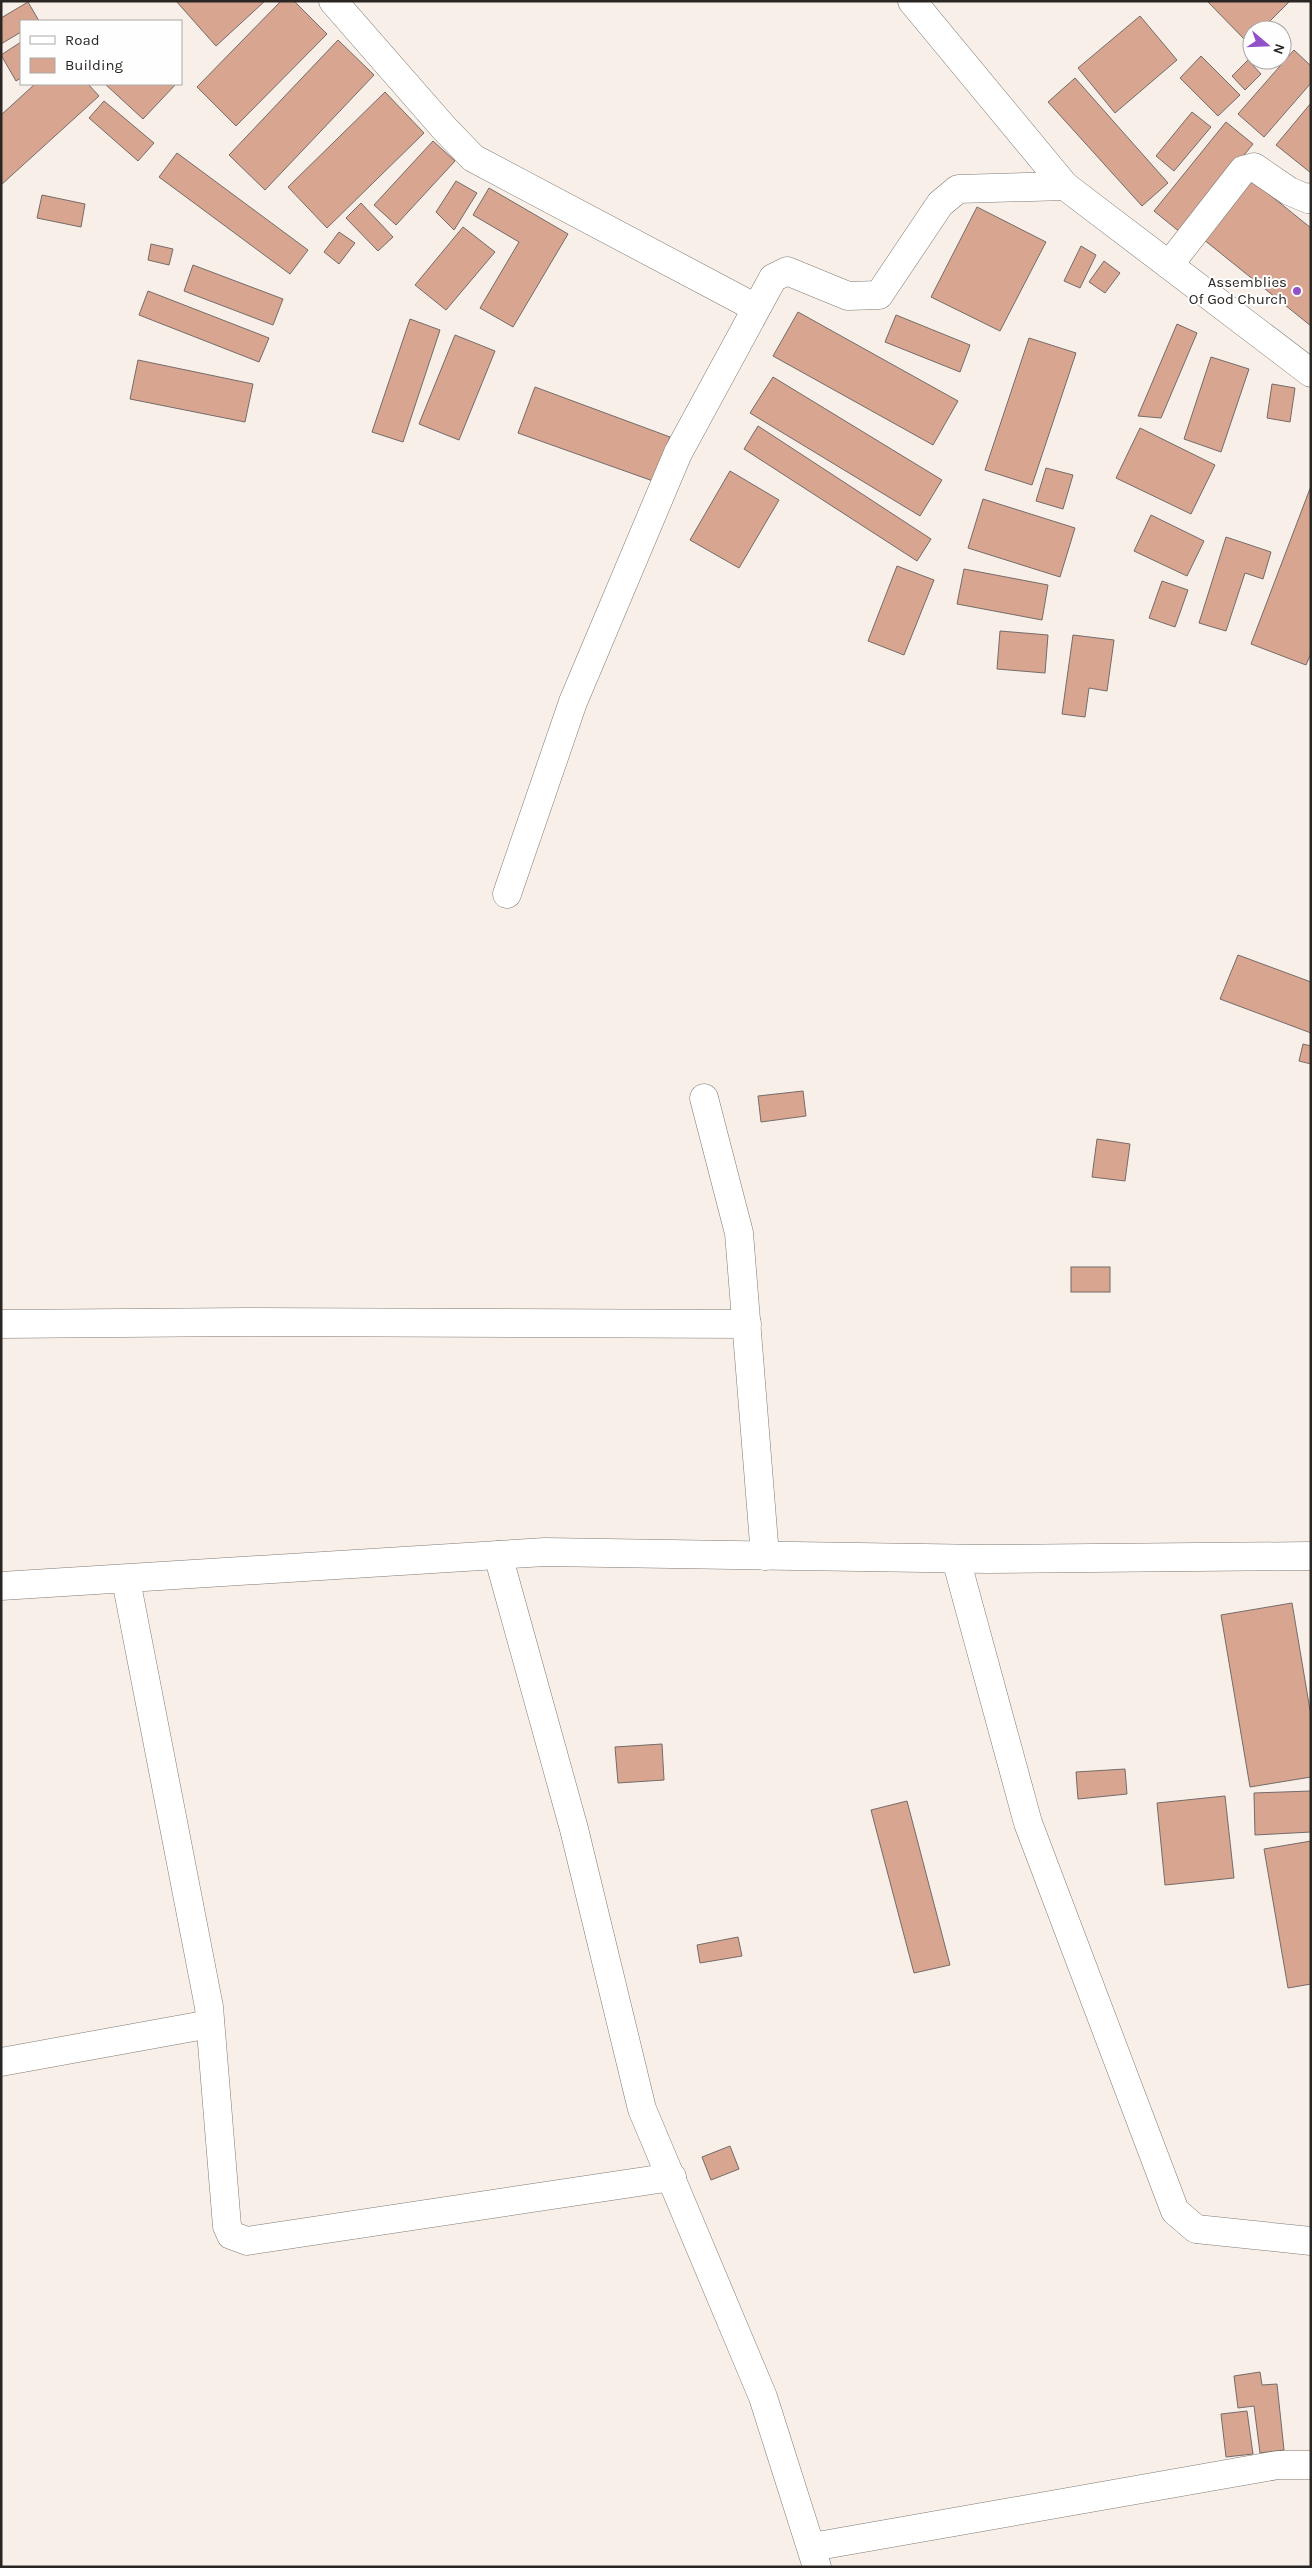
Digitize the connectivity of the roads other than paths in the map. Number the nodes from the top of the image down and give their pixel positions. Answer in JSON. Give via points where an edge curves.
{"nodes":[{"id":1,"x":333,"y":1,"type":"edge"},
{"id":2,"x":912,"y":1,"type":"edge"},
{"id":3,"x":1065,"y":186,"type":"junction"},
{"id":4,"x":1311,"y":197,"type":"edge"},
{"id":5,"x":1169,"y":265,"type":"junction"},
{"id":6,"x":756,"y":308,"type":"junction"},
{"id":7,"x":1311,"y":373,"type":"edge"},
{"id":8,"x":507,"y":894,"type":"dead end"},
{"id":9,"x":704,"y":1098,"type":"dead end"},
{"id":10,"x":1,"y":1324,"type":"edge"},
{"id":11,"x":747,"y":1324,"type":"junction"},
{"id":12,"x":498,"y":1555,"type":"junction"},
{"id":13,"x":766,"y":1556,"type":"junction"},
{"id":14,"x":1311,"y":1556,"type":"edge"},
{"id":15,"x":956,"y":1559,"type":"junction"},
{"id":16,"x":126,"y":1580,"type":"junction"},
{"id":17,"x":1,"y":1586,"type":"edge"},
{"id":18,"x":210,"y":2024,"type":"junction"},
{"id":19,"x":1,"y":2062,"type":"edge"},
{"id":20,"x":672,"y":2178,"type":"junction"},
{"id":21,"x":1311,"y":2241,"type":"edge"},
{"id":22,"x":1311,"y":2465,"type":"edge"},
{"id":23,"x":815,"y":2557,"type":"edge"}],
"edges":[{"from":1,"to":6,"type":"street","via":[[473,158]]},
{"from":2,"to":3,"type":"street"},
{"from":3,"to":5,"type":"street"},
{"from":3,"to":6,"type":"street","via":[[958,188],[940,204],[879,295],[848,296],[787,270],[773,278]]},
{"from":4,"to":5,"type":"street","via":[[1308,199],[1289,191],[1254,167],[1244,170]]},
{"from":5,"to":7,"type":"street"},
{"from":6,"to":8,"type":"street","via":[[678,453],[573,702]]},
{"from":9,"to":11,"type":"street","via":[[739,1233]]},
{"from":10,"to":11,"type":"street"},
{"from":11,"to":13,"type":"street"},
{"from":12,"to":13,"type":"street","via":[[545,1552]]},
{"from":12,"to":16,"type":"street"},
{"from":12,"to":20,"type":"street","via":[[574,1829],[642,2109]]},
{"from":13,"to":15,"type":"street"},
{"from":14,"to":15,"type":"street"},
{"from":15,"to":21,"type":"street","via":[[1028,1824],[1175,2211],[1196,2229]]},
{"from":16,"to":17,"type":"street"},
{"from":16,"to":18,"type":"street"},
{"from":18,"to":19,"type":"street"},
{"from":18,"to":20,"type":"street","via":[[226,2226],[231,2235],[246,2241]]},
{"from":20,"to":23,"type":"street","via":[[763,2397]]},
{"from":22,"to":23,"type":"street","via":[[1278,2466]]}]}
